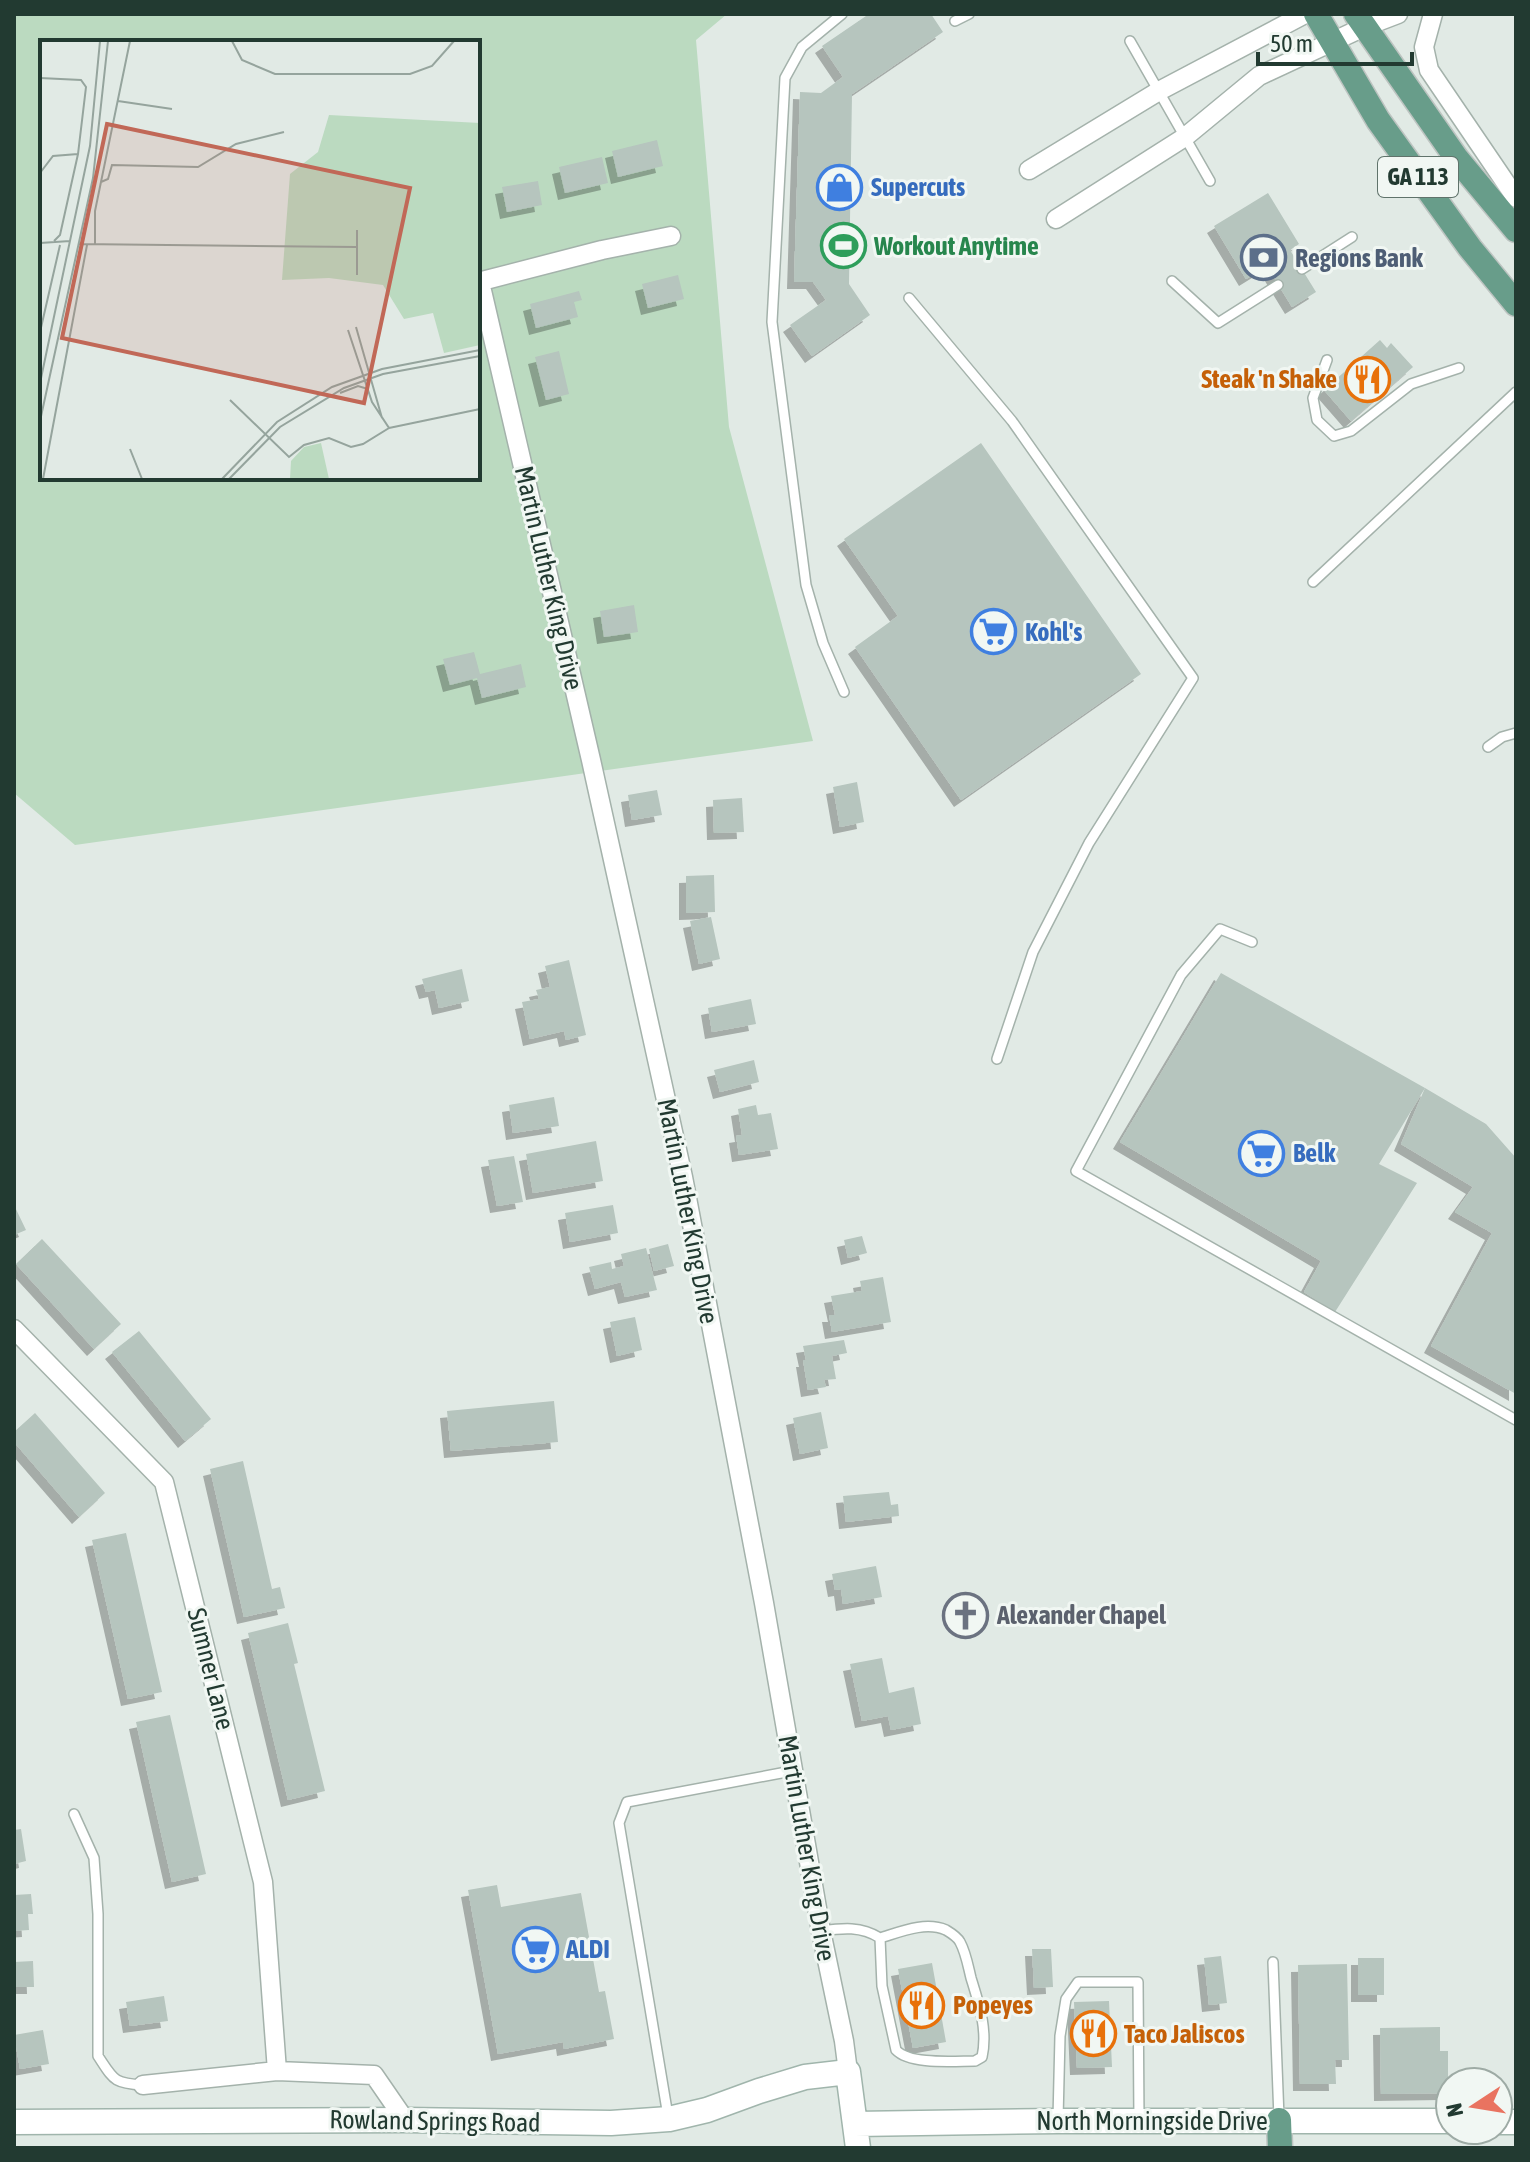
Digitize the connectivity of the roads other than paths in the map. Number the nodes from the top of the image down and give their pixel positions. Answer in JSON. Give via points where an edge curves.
{"nodes":[{"id":1,"x":842,"y":14,"type":"edge"},
{"id":2,"x":969,"y":14,"type":"edge"},
{"id":3,"x":1305,"y":14,"type":"edge"},
{"id":4,"x":1316,"y":14,"type":"edge"},
{"id":5,"x":1398,"y":14,"type":"edge"},
{"id":6,"x":1433,"y":14,"type":"edge"},
{"id":7,"x":1360,"y":20,"type":"edge"},
{"id":8,"x":955,"y":21,"type":"dead end"},
{"id":9,"x":1130,"y":41,"type":"dead end"},
{"id":10,"x":1331,"y":41,"type":"junction"},
{"id":11,"x":1159,"y":91,"type":"junction"},
{"id":12,"x":1185,"y":137,"type":"junction"},
{"id":13,"x":1029,"y":170,"type":"dead end"},
{"id":14,"x":1210,"y":181,"type":"dead end"},
{"id":15,"x":1516,"y":198,"type":"edge"},
{"id":16,"x":1056,"y":219,"type":"dead end"},
{"id":17,"x":1516,"y":230,"type":"edge"},
{"id":18,"x":671,"y":236,"type":"dead end"},
{"id":19,"x":1352,"y":237,"type":"dead end"},
{"id":20,"x":1302,"y":269,"type":"dead end"},
{"id":21,"x":1172,"y":281,"type":"dead end"},
{"id":22,"x":480,"y":282,"type":"edge"},
{"id":23,"x":1278,"y":285,"type":"dead end"},
{"id":24,"x":480,"y":286,"type":"edge"},
{"id":25,"x":909,"y":298,"type":"dead end"},
{"id":26,"x":1516,"y":304,"type":"edge"},
{"id":27,"x":1327,"y":360,"type":"dead end"},
{"id":28,"x":1459,"y":368,"type":"dead end"},
{"id":29,"x":1516,"y":392,"type":"edge"},
{"id":30,"x":1313,"y":582,"type":"dead end"},
{"id":31,"x":844,"y":692,"type":"dead end"},
{"id":32,"x":1516,"y":733,"type":"edge"},
{"id":33,"x":1488,"y":747,"type":"dead end"},
{"id":34,"x":1252,"y":942,"type":"dead end"},
{"id":35,"x":997,"y":1059,"type":"dead end"},
{"id":36,"x":14,"y":1329,"type":"edge"},
{"id":37,"x":1516,"y":1420,"type":"edge"},
{"id":38,"x":792,"y":1771,"type":"junction"},
{"id":39,"x":74,"y":1814,"type":"dead end"},
{"id":40,"x":821,"y":1931,"type":"junction"},
{"id":41,"x":880,"y":1938,"type":"junction"},
{"id":42,"x":1273,"y":1962,"type":"dead end"},
{"id":43,"x":277,"y":2071,"type":"junction"},
{"id":44,"x":848,"y":2072,"type":"junction"},
{"id":45,"x":143,"y":2085,"type":"joint"},
{"id":46,"x":669,"y":2119,"type":"junction"},
{"id":47,"x":405,"y":2120,"type":"junction"},
{"id":48,"x":1279,"y":2120,"type":"junction"},
{"id":49,"x":1058,"y":2121,"type":"junction"},
{"id":50,"x":1139,"y":2121,"type":"junction"},
{"id":51,"x":1434,"y":2121,"type":"edge"},
{"id":52,"x":14,"y":2122,"type":"edge"},
{"id":53,"x":856,"y":2136,"type":"edge"},
{"id":54,"x":1280,"y":2148,"type":"edge"}],
"edges":[{"from":1,"to":31,"type":"lane","via":[[802,47],[785,78],[772,322],[806,585]]},
{"from":2,"to":8,"type":"lane"},
{"from":3,"to":11,"type":"street"},
{"from":4,"to":10,"type":"main road","number":"GA 113"},
{"from":5,"to":7,"type":"street"},
{"from":6,"to":15,"type":"street","via":[[1424,47],[1429,70]]},
{"from":7,"to":10,"type":"street"},
{"from":7,"to":17,"type":"main road","number":"GA 113","via":[[1457,159]]},
{"from":9,"to":11,"type":"lane"},
{"from":10,"to":12,"type":"street","via":[[1259,76]]},
{"from":10,"to":26,"type":"main road","number":"GA 113","via":[[1423,185]]},
{"from":11,"to":12,"type":"lane"},
{"from":11,"to":13,"type":"street"},
{"from":12,"to":14,"type":"lane"},
{"from":12,"to":16,"type":"street"},
{"from":18,"to":22,"type":"street"},
{"from":19,"to":20,"type":"lane"},
{"from":21,"to":23,"type":"lane","via":[[1218,323]]},
{"from":24,"to":38,"type":"street","name":"Martin Luther King Drive","via":[[683,1177]]},
{"from":25,"to":35,"type":"lane","via":[[1012,421],[1193,678],[1089,843],[1033,952]]},
{"from":27,"to":28,"type":"lane","via":[[1313,398],[1317,420],[1334,436],[1351,431],[1411,384]]},
{"from":29,"to":30,"type":"lane"},
{"from":32,"to":33,"type":"lane"},
{"from":34,"to":37,"type":"lane","via":[[1220,929],[1181,975],[1076,1171]]},
{"from":36,"to":43,"type":"street","name":"Sumner Lane","via":[[164,1482],[263,1882]]},
{"from":38,"to":40,"type":"street","name":"Martin Luther King Drive"},
{"from":38,"to":46,"type":"lane","via":[[627,1802],[619,1823]]},
{"from":39,"to":45,"type":"lane","via":[[94,1858],[98,2056],[121,2084]]},
{"from":40,"to":41,"type":"lane","via":[[852,1927]]},
{"from":40,"to":44,"type":"street","name":"Martin Luther King Drive"},
{"from":41,"to":41,"type":"lane","via":[[882,1986],[896,2050],[914,2059],[982,2057],[983,2018],[959,1939],[934,1927]]},
{"from":42,"to":48,"type":"lane"},
{"from":43,"to":45,"type":"street"},
{"from":43,"to":47,"type":"street","via":[[374,2075]]},
{"from":44,"to":46,"type":"street","name":"Rowland Springs Road","via":[[805,2077]]},
{"from":44,"to":53,"type":"street","name":"Martin Luther King Drive"},
{"from":46,"to":47,"type":"street","name":"Rowland Springs Road"},
{"from":47,"to":52,"type":"street","name":"Rowland Springs Road"},
{"from":48,"to":50,"type":"street","name":"North Morningside Drive"},
{"from":48,"to":51,"type":"street","name":"North Morningside Drive"},
{"from":48,"to":54,"type":"main road"},
{"from":49,"to":50,"type":"street","name":"North Morningside Drive"},
{"from":49,"to":50,"type":"lane","via":[[1066,1999],[1078,1982],[1138,1982]]},
{"from":49,"to":53,"type":"street","name":"North Morningside Drive"}]}
